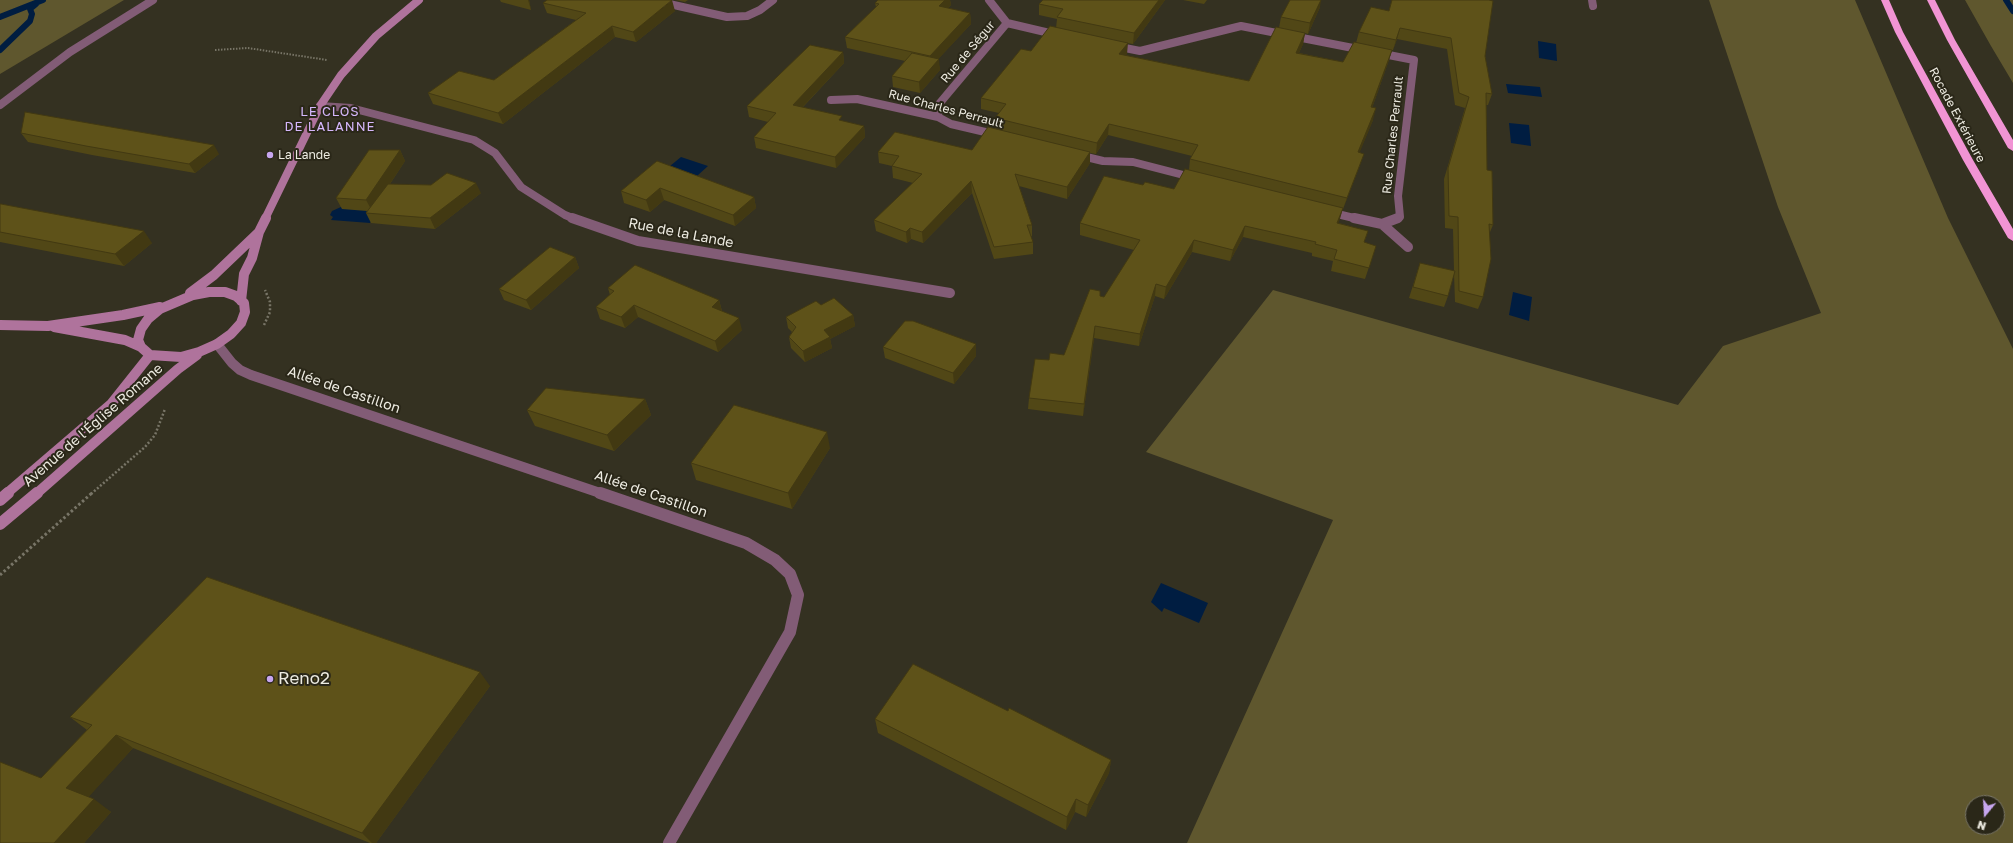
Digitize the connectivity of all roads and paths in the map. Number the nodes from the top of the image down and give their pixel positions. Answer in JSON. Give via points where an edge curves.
{"nodes":[{"id":1,"x":153,"y":0,"type":"edge"},
{"id":2,"x":419,"y":0,"type":"edge"},
{"id":3,"x":652,"y":0,"type":"edge"},
{"id":4,"x":773,"y":0,"type":"edge"},
{"id":5,"x":989,"y":0,"type":"edge"},
{"id":6,"x":1885,"y":0,"type":"edge"},
{"id":7,"x":1931,"y":0,"type":"edge"},
{"id":8,"x":1007,"y":23,"type":"junction"},
{"id":9,"x":1065,"y":36,"type":"edge"},
{"id":10,"x":1110,"y":45,"type":"edge"},
{"id":11,"x":214,"y":50,"type":"dead end"},
{"id":12,"x":351,"y":62,"type":"junction"},
{"id":13,"x":831,"y":100,"type":"dead end"},
{"id":14,"x":0,"y":105,"type":"edge"},
{"id":15,"x":320,"y":106,"type":"junction"},
{"id":16,"x":938,"y":117,"type":"junction"},
{"id":17,"x":1005,"y":137,"type":"edge"},
{"id":18,"x":2013,"y":148,"type":"edge"},
{"id":19,"x":1073,"y":153,"type":"edge"},
{"id":20,"x":1202,"y":180,"type":"edge"},
{"id":21,"x":1324,"y":210,"type":"edge"},
{"id":22,"x":1382,"y":224,"type":"junction"},
{"id":23,"x":259,"y":232,"type":"junction"},
{"id":24,"x":2013,"y":238,"type":"edge"},
{"id":25,"x":1408,"y":247,"type":"dead end"},
{"id":26,"x":950,"y":293,"type":"dead end"},
{"id":27,"x":182,"y":298,"type":"junction"},
{"id":28,"x":241,"y":301,"type":"junction"},
{"id":29,"x":166,"y":306,"type":"junction"},
{"id":30,"x":0,"y":325,"type":"edge"},
{"id":31,"x":48,"y":326,"type":"junction"},
{"id":32,"x":217,"y":344,"type":"junction"},
{"id":33,"x":141,"y":347,"type":"junction"},
{"id":34,"x":205,"y":350,"type":"junction"},
{"id":35,"x":150,"y":355,"type":"junction"},
{"id":36,"x":145,"y":447,"type":"dead end"},
{"id":37,"x":0,"y":500,"type":"edge"},
{"id":38,"x":0,"y":524,"type":"edge"},
{"id":39,"x":0,"y":575,"type":"edge"},
{"id":40,"x":669,"y":843,"type":"edge"}],
"edges":[{"from":1,"to":14,"type":"street","via":[[70,52]]},
{"from":2,"to":12,"type":"street","via":[[376,36]]},
{"from":3,"to":4,"type":"street","via":[[727,16],[747,16]]},
{"from":5,"to":8,"type":"street"},
{"from":6,"to":24,"type":"highway","name":"Rocade Extérieure","via":[[1899,32],[1964,154]]},
{"from":7,"to":18,"type":"highway"},
{"from":8,"to":9,"type":"street"},
{"from":8,"to":16,"type":"street","name":"Rue de Ségur","via":[[939,104]]},
{"from":10,"to":22,"type":"street","name":"Rue Charles Perrault","via":[[1140,51],[1241,26],[1414,60],[1398,196],[1400,217]]},
{"from":11,"to":12,"type":"path","via":[[248,48]]},
{"from":12,"to":15,"type":"street"},
{"from":13,"to":16,"type":"street","name":"Rue Charles Perrault","via":[[857,99]]},
{"from":15,"to":23,"type":"street"},
{"from":15,"to":26,"type":"street","name":"Rue de la Lande","via":[[351,108],[474,140],[495,153],[521,187],[566,215],[638,241]]},
{"from":16,"to":17,"type":"street","name":"Rue Charles Perrault","via":[[951,124]]},
{"from":19,"to":20,"type":"street","via":[[1103,161],[1133,162]]},
{"from":21,"to":22,"type":"street"},
{"from":22,"to":25,"type":"street"},
{"from":23,"to":27,"type":"street","via":[[214,275]]},
{"from":23,"to":28,"type":"street","via":[[252,258],[244,274]]},
{"from":27,"to":28,"type":"street","via":[[209,292],[224,292],[236,296]]},
{"from":27,"to":29,"type":"street"},
{"from":28,"to":32,"type":"street","via":[[244,303],[245,312],[241,323]]},
{"from":29,"to":31,"type":"street"},
{"from":29,"to":33,"type":"street","via":[[148,319],[140,329],[138,340]]},
{"from":30,"to":31,"type":"street"},
{"from":31,"to":33,"type":"street","via":[[125,340]]},
{"from":32,"to":34,"type":"street"},
{"from":32,"to":40,"type":"street","name":"Allée de Castillon","via":[[232,363],[252,375],[746,543],[775,560],[790,574],[798,596],[790,632]]},
{"from":33,"to":35,"type":"street"},
{"from":34,"to":35,"type":"street","via":[[181,357]]},
{"from":34,"to":38,"type":"street","name":"Avenue de l'Église Romane","via":[[178,369],[60,475]]},
{"from":35,"to":37,"type":"street","name":"Avenue de l'Église Romane","via":[[110,404]]},
{"from":36,"to":39,"type":"path"}]}
